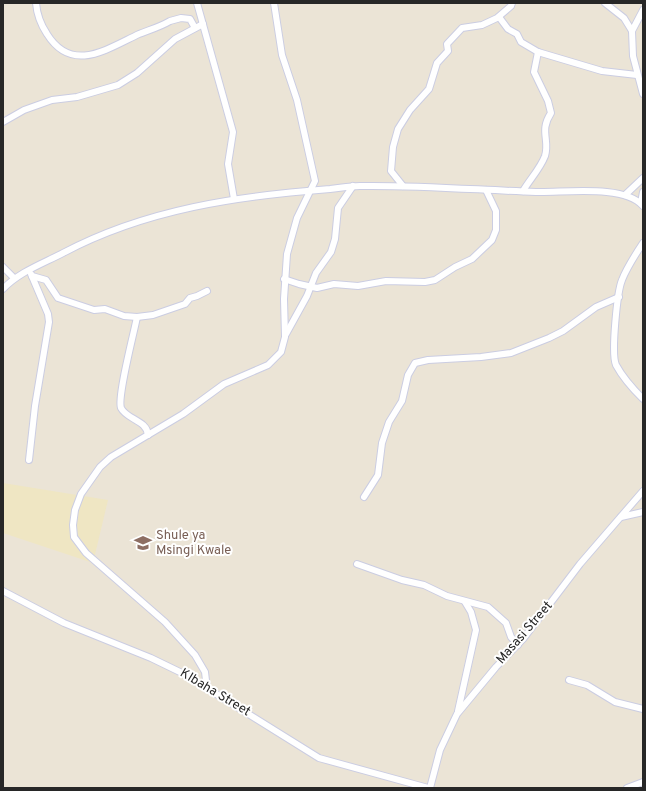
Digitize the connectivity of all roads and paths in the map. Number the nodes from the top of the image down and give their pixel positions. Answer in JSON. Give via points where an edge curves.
{"nodes":[{"id":1,"x":36,"y":3,"type":"edge"},
{"id":2,"x":197,"y":3,"type":"edge"},
{"id":3,"x":274,"y":3,"type":"edge"},
{"id":4,"x":512,"y":3,"type":"edge"},
{"id":5,"x":605,"y":3,"type":"edge"},
{"id":6,"x":643,"y":10,"type":"edge"},
{"id":7,"x":498,"y":17,"type":"junction"},
{"id":8,"x":203,"y":24,"type":"junction"},
{"id":9,"x":195,"y":28,"type":"junction"},
{"id":10,"x":632,"y":30,"type":"junction"},
{"id":11,"x":538,"y":52,"type":"junction"},
{"id":12,"x":637,"y":75,"type":"junction"},
{"id":13,"x":643,"y":94,"type":"edge"},
{"id":14,"x":3,"y":122,"type":"edge"},
{"id":15,"x":643,"y":178,"type":"edge"},
{"id":16,"x":353,"y":186,"type":"junction"},
{"id":17,"x":403,"y":186,"type":"junction"},
{"id":18,"x":310,"y":189,"type":"junction"},
{"id":19,"x":486,"y":190,"type":"junction"},
{"id":20,"x":523,"y":192,"type":"junction"},
{"id":21,"x":643,"y":192,"type":"edge"},
{"id":22,"x":625,"y":195,"type":"junction"},
{"id":23,"x":234,"y":199,"type":"junction"},
{"id":24,"x":642,"y":204,"type":"edge"},
{"id":25,"x":643,"y":243,"type":"edge"},
{"id":26,"x":3,"y":267,"type":"edge"},
{"id":27,"x":31,"y":273,"type":"junction"},
{"id":28,"x":14,"y":278,"type":"junction"},
{"id":29,"x":284,"y":279,"type":"junction"},
{"id":30,"x":311,"y":286,"type":"junction"},
{"id":31,"x":3,"y":289,"type":"edge"},
{"id":32,"x":207,"y":291,"type":"dead end"},
{"id":33,"x":618,"y":297,"type":"junction"},
{"id":34,"x":137,"y":317,"type":"junction"},
{"id":35,"x":285,"y":336,"type":"junction"},
{"id":36,"x":643,"y":399,"type":"edge"},
{"id":37,"x":148,"y":434,"type":"junction"},
{"id":38,"x":29,"y":460,"type":"dead end"},
{"id":39,"x":643,"y":491,"type":"edge"},
{"id":40,"x":364,"y":497,"type":"dead end"},
{"id":41,"x":643,"y":512,"type":"edge"},
{"id":42,"x":621,"y":517,"type":"junction"},
{"id":43,"x":357,"y":564,"type":"dead end"},
{"id":44,"x":3,"y":591,"type":"edge"},
{"id":45,"x":465,"y":602,"type":"junction"},
{"id":46,"x":518,"y":644,"type":"junction"},
{"id":47,"x":568,"y":680,"type":"dead end"},
{"id":48,"x":207,"y":689,"type":"junction"},
{"id":49,"x":643,"y":709,"type":"edge"},
{"id":50,"x":457,"y":714,"type":"junction"},
{"id":51,"x":643,"y":782,"type":"edge"},
{"id":52,"x":429,"y":788,"type":"edge"},
{"id":53,"x":628,"y":788,"type":"edge"}],
"edges":[{"from":1,"to":9,"type":"street","via":[[36,11],[42,26],[52,42],[61,50],[84,57],[181,18],[190,19]]},
{"from":2,"to":8,"type":"street"},
{"from":3,"to":18,"type":"street","via":[[282,55],[292,82],[314,172],[314,186]]},
{"from":4,"to":7,"type":"street"},
{"from":5,"to":10,"type":"street","via":[[624,18]]},
{"from":6,"to":10,"type":"street"},
{"from":7,"to":11,"type":"street","via":[[508,29],[517,34],[521,42]]},
{"from":7,"to":17,"type":"street","via":[[482,25],[462,28],[456,34],[447,44],[448,52],[437,63],[429,89],[403,120],[394,139],[391,167],[394,176]]},
{"from":8,"to":9,"type":"street"},
{"from":8,"to":23,"type":"street","via":[[233,132],[228,164]]},
{"from":9,"to":14,"type":"street","via":[[175,39],[138,73],[118,85],[52,100],[24,110]]},
{"from":10,"to":12,"type":"street"},
{"from":11,"to":12,"type":"street","via":[[602,72]]},
{"from":11,"to":20,"type":"street","via":[[534,72],[551,113],[544,130],[545,155]]},
{"from":12,"to":13,"type":"street"},
{"from":15,"to":22,"type":"street"},
{"from":16,"to":17,"type":"street"},
{"from":16,"to":18,"type":"street"},
{"from":16,"to":30,"type":"street","via":[[338,208],[333,246]]},
{"from":17,"to":19,"type":"street"},
{"from":18,"to":23,"type":"street"},
{"from":18,"to":29,"type":"street","via":[[286,254]]},
{"from":19,"to":20,"type":"street"},
{"from":19,"to":30,"type":"street","via":[[496,211],[496,230],[492,240],[472,259],[435,280],[386,281],[358,286],[344,284],[317,288]]},
{"from":20,"to":22,"type":"street"},
{"from":21,"to":24,"type":"street"},
{"from":22,"to":24,"type":"street"},
{"from":23,"to":27,"type":"street","via":[[152,216],[104,233]]},
{"from":25,"to":33,"type":"street","via":[[623,277]]},
{"from":26,"to":28,"type":"street"},
{"from":27,"to":28,"type":"street"},
{"from":27,"to":34,"type":"street","via":[[46,280],[58,298],[94,310],[105,309],[124,316]]},
{"from":27,"to":38,"type":"street","via":[[49,322]]},
{"from":28,"to":31,"type":"street"},
{"from":29,"to":30,"type":"street"},
{"from":29,"to":35,"type":"street"},
{"from":30,"to":35,"type":"street"},
{"from":32,"to":34,"type":"street","via":[[190,298],[186,304],[153,315]]},
{"from":33,"to":36,"type":"street","via":[[614,348],[616,364]]},
{"from":33,"to":40,"type":"street","via":[[596,307],[563,331],[511,353],[415,363],[408,375],[402,402],[389,422],[382,443],[378,475]]},
{"from":34,"to":37,"type":"street","via":[[120,403],[125,414],[145,425]]},
{"from":35,"to":37,"type":"street","via":[[281,352],[274,361],[224,384],[183,414]]},
{"from":37,"to":48,"type":"street","via":[[111,457],[86,485],[75,510],[74,537],[86,554],[165,622],[195,655],[205,672]]},
{"from":39,"to":42,"type":"street","name":"Masasi Street"},
{"from":41,"to":42,"type":"street"},
{"from":42,"to":46,"type":"street","name":"Masasi Street","via":[[576,569]]},
{"from":43,"to":45,"type":"street","via":[[402,580],[424,584]]},
{"from":44,"to":48,"type":"street","name":"KIbaha Street","via":[[64,623],[151,658]]},
{"from":45,"to":46,"type":"street","via":[[491,610],[506,624],[511,637]]},
{"from":45,"to":50,"type":"street","via":[[476,630]]},
{"from":46,"to":50,"type":"street","name":"Masasi Street"},
{"from":47,"to":49,"type":"street","via":[[587,685],[616,702]]},
{"from":48,"to":52,"type":"street","name":"KIbaha Street","via":[[319,758]]},
{"from":50,"to":52,"type":"street","name":"Masasi Street","via":[[440,750]]},
{"from":51,"to":53,"type":"street"}]}
